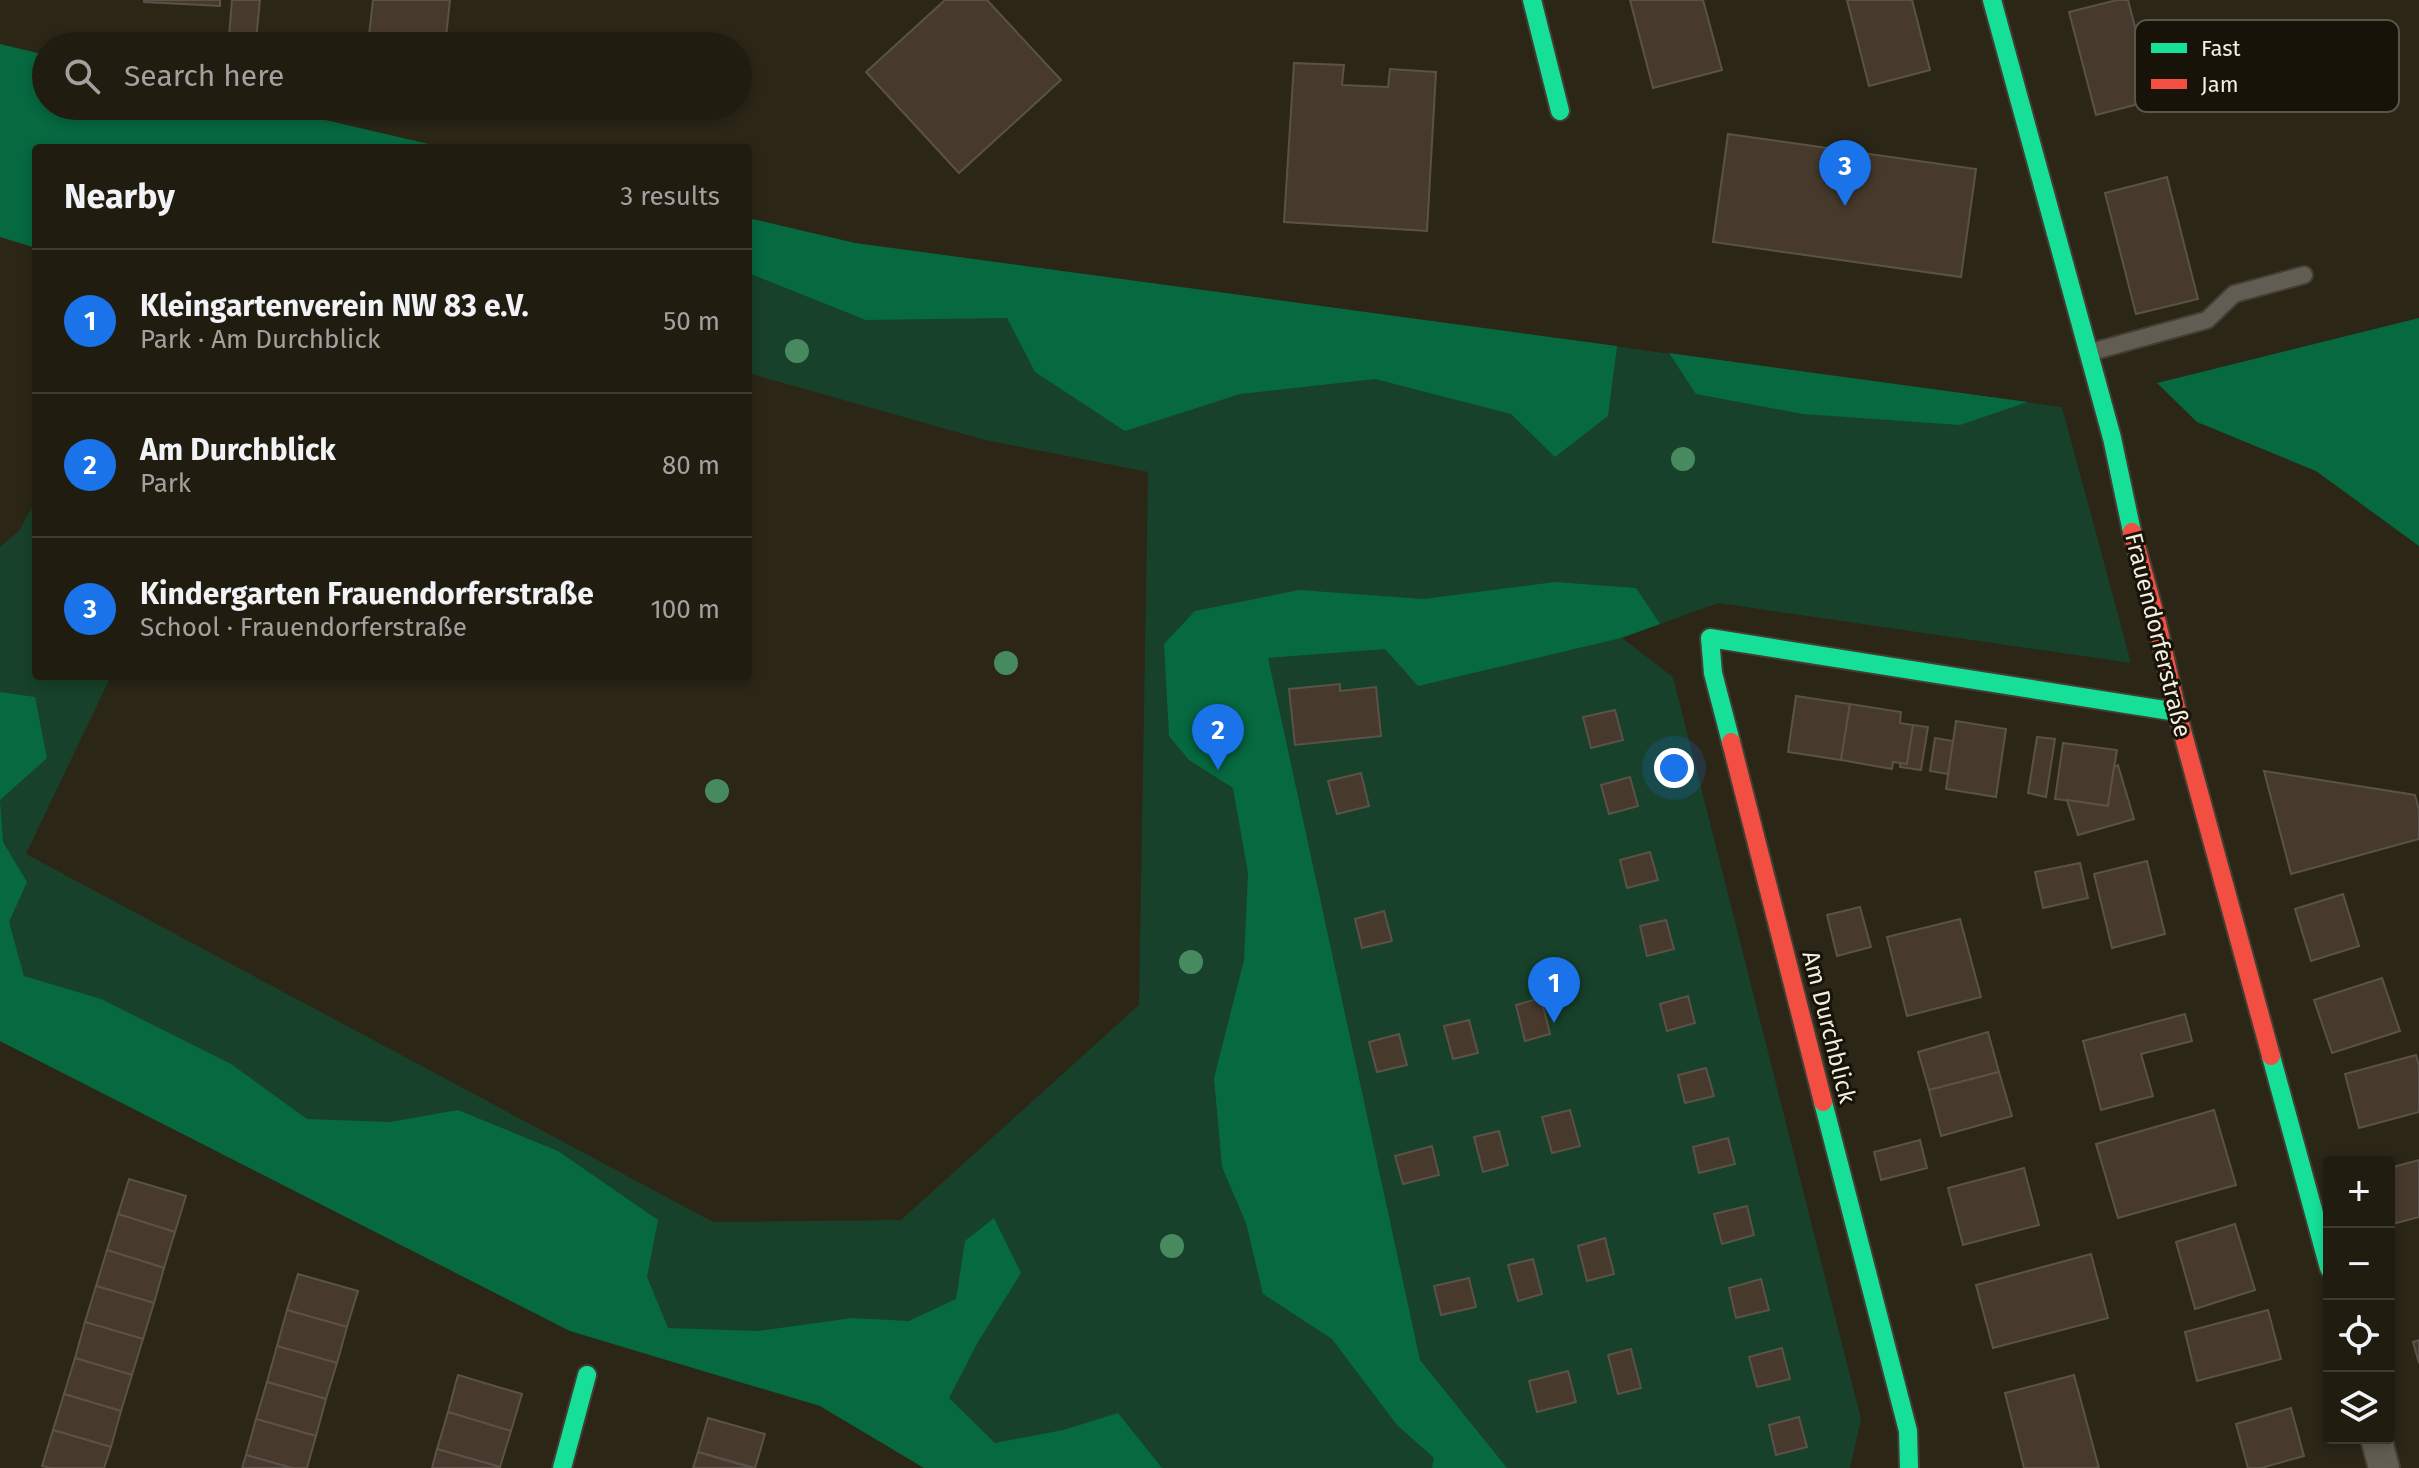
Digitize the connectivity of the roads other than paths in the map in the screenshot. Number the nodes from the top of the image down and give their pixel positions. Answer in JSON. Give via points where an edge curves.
{"nodes":[{"id":1,"x":1532,"y":0,"type":"edge"},
{"id":2,"x":1992,"y":0,"type":"edge"},
{"id":3,"x":1560,"y":111,"type":"dead end"},
{"id":4,"x":2304,"y":275,"type":"dead end"},
{"id":5,"x":2088,"y":353,"type":"junction"},
{"id":6,"x":2177,"y":712,"type":"junction"},
{"id":7,"x":2323,"y":1246,"type":"edge"},
{"id":8,"x":587,"y":1375,"type":"dead end"},
{"id":9,"x":2378,"y":1444,"type":"edge"},
{"id":10,"x":562,"y":1468,"type":"edge"},
{"id":11,"x":1909,"y":1468,"type":"edge"},
{"id":12,"x":2384,"y":1468,"type":"edge"}],
"edges":[{"from":1,"to":3,"type":"street"},
{"from":2,"to":5,"type":"street","name":"Frauendorferstraße"},
{"from":4,"to":5,"type":"lane","via":[[2234,294],[2207,320]]},
{"from":5,"to":6,"type":"street","name":"Frauendorferstraße"},
{"from":6,"to":7,"type":"street","name":"Frauendorferstraße"},
{"from":6,"to":11,"type":"street","name":"Am Durchblick","via":[[1710,638],[1716,688],[1908,1431]]},
{"from":8,"to":10,"type":"street"},
{"from":9,"to":12,"type":"street"}]}
